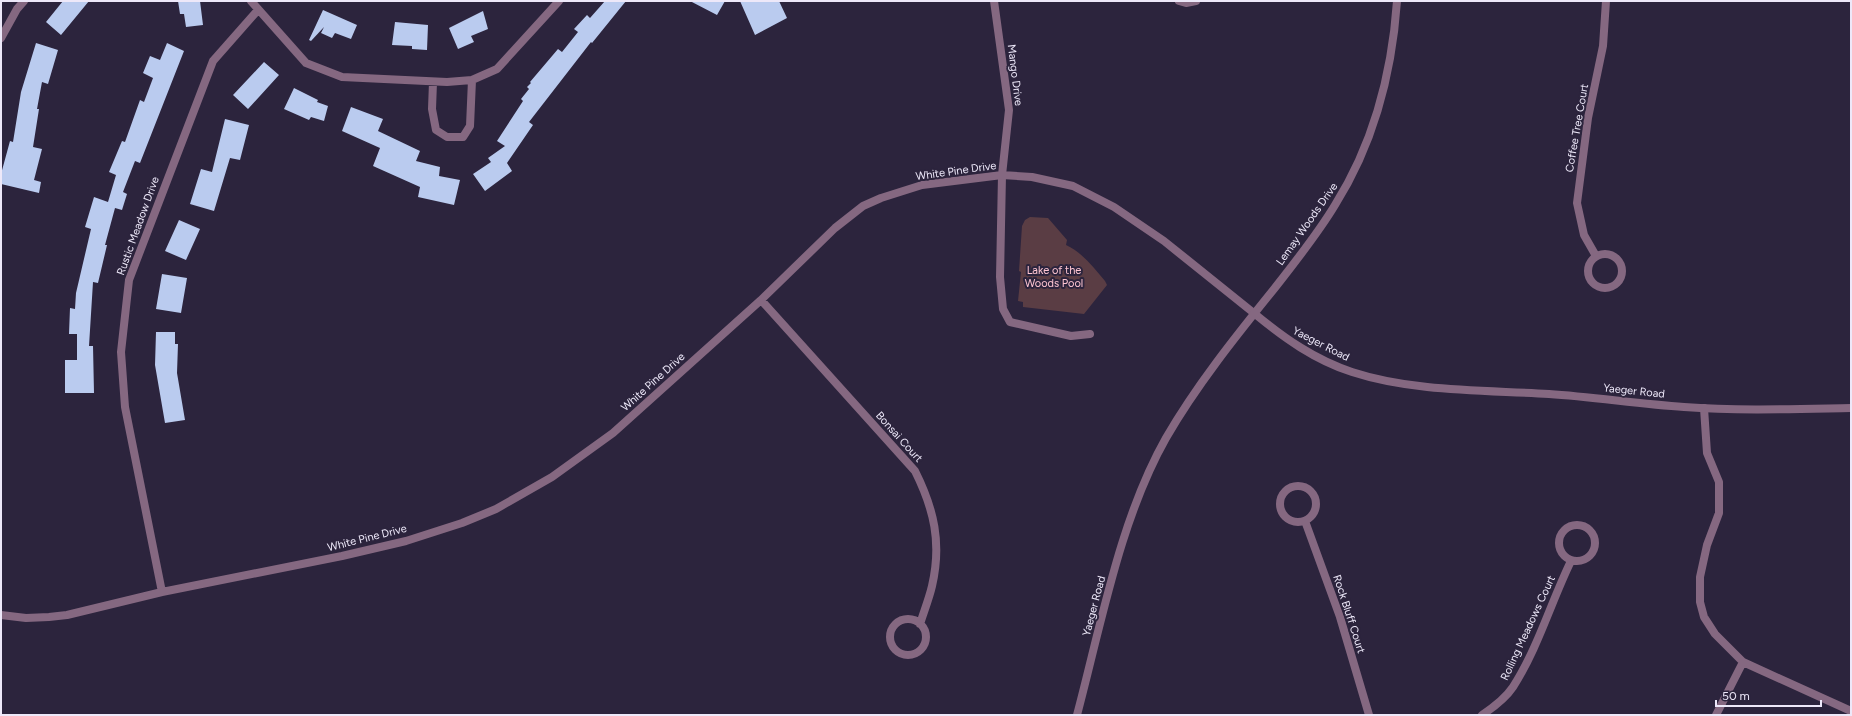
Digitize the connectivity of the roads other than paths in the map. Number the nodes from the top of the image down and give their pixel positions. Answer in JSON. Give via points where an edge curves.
{"nodes":[{"id":1,"x":24,"y":1,"type":"edge"},
{"id":2,"x":250,"y":1,"type":"edge"},
{"id":3,"x":559,"y":1,"type":"edge"},
{"id":4,"x":994,"y":1,"type":"edge"},
{"id":5,"x":1179,"y":1,"type":"edge"},
{"id":6,"x":1196,"y":1,"type":"edge"},
{"id":7,"x":1397,"y":1,"type":"edge"},
{"id":8,"x":1606,"y":1,"type":"edge"},
{"id":9,"x":258,"y":10,"type":"junction"},
{"id":10,"x":1,"y":38,"type":"edge"},
{"id":11,"x":472,"y":80,"type":"junction"},
{"id":12,"x":433,"y":82,"type":"junction"},
{"id":13,"x":1002,"y":175,"type":"junction"},
{"id":14,"x":1596,"y":256,"type":"junction"},
{"id":15,"x":761,"y":300,"type":"junction"},
{"id":16,"x":1255,"y":314,"type":"junction"},
{"id":17,"x":1090,"y":334,"type":"dead end"},
{"id":18,"x":1704,"y":408,"type":"junction"},
{"id":19,"x":1851,"y":408,"type":"edge"},
{"id":20,"x":1305,"y":521,"type":"junction"},
{"id":21,"x":1570,"y":561,"type":"junction"},
{"id":22,"x":162,"y":592,"type":"junction"},
{"id":23,"x":1,"y":615,"type":"edge"},
{"id":24,"x":920,"y":624,"type":"junction"},
{"id":25,"x":1743,"y":662,"type":"junction"},
{"id":26,"x":1851,"y":711,"type":"edge"},
{"id":27,"x":1077,"y":715,"type":"edge"},
{"id":28,"x":1369,"y":715,"type":"edge"},
{"id":29,"x":1482,"y":715,"type":"edge"},
{"id":30,"x":1716,"y":715,"type":"edge"}],
"edges":[{"from":1,"to":10,"type":"street"},
{"from":2,"to":9,"type":"street"},
{"from":3,"to":11,"type":"street","via":[[497,69]]},
{"from":4,"to":13,"type":"street","name":"Mango Drive","via":[[1009,110]]},
{"from":5,"to":6,"type":"street"},
{"from":7,"to":16,"type":"street","name":"Lemay Woods Drive","via":[[1389,72],[1368,139],[1351,178],[1319,230]]},
{"from":8,"to":14,"type":"street","name":"Coffee Tree Court","via":[[1603,46],[1588,118],[1577,203],[1584,235]]},
{"from":9,"to":12,"type":"street","via":[[306,63],[342,77]]},
{"from":9,"to":22,"type":"street","name":"Rustic Meadow Drive","via":[[213,61],[129,280],[126,297],[121,352],[126,407]]},
{"from":11,"to":12,"type":"street"},
{"from":11,"to":12,"type":"street","via":[[470,126],[463,137],[447,137],[436,130],[432,109]]},
{"from":13,"to":15,"type":"street","name":"White Pine Drive","via":[[922,185],[863,206],[835,228]]},
{"from":13,"to":16,"type":"street","name":"White Pine Drive","via":[[1032,177],[1073,186],[1114,207],[1164,241]]},
{"from":13,"to":17,"type":"street","name":"Mango Drive","via":[[1000,277],[1003,309],[1010,322],[1071,336]]},
{"from":14,"to":14,"type":"street","via":[[1588,268],[1591,280],[1604,288],[1616,285],[1623,274],[1619,260],[1606,253]]},
{"from":15,"to":22,"type":"street","name":"White Pine Drive","via":[[613,433],[552,477],[496,509],[462,523],[399,542]]},
{"from":15,"to":24,"type":"street","name":"Bonsai Court","via":[[915,471],[927,494],[935,522],[936,556],[932,586]]},
{"from":16,"to":18,"type":"street","name":"Yaeger Road","via":[[1277,333],[1330,364],[1382,379],[1443,387]]},
{"from":16,"to":27,"type":"street","name":"Yaeger Road","via":[[1182,413],[1145,480],[1116,568]]},
{"from":18,"to":19,"type":"street","name":"Yaeger Road"},
{"from":18,"to":25,"type":"street","via":[[1706,453],[1719,482],[1719,513],[1700,577],[1700,602],[1704,618],[1715,634]]},
{"from":20,"to":20,"type":"street","via":[[1315,509],[1315,497],[1307,488],[1290,487],[1282,495],[1279,507],[1281,512],[1290,521]]},
{"from":20,"to":28,"type":"street","name":"Rock Bluff Court","via":[[1340,617]]},
{"from":21,"to":21,"type":"street","via":[[1587,559],[1594,550],[1595,539],[1592,533],[1582,526],[1569,526],[1558,541],[1561,553]]},
{"from":21,"to":29,"type":"street","name":"Rolling Meadows Court","via":[[1513,687],[1498,704]]},
{"from":22,"to":23,"type":"street","name":"White Pine Drive","via":[[49,617]]},
{"from":24,"to":24,"type":"street","via":[[908,619],[897,623],[890,632],[894,649],[905,655],[917,653],[926,639]]},
{"from":25,"to":26,"type":"street"},
{"from":25,"to":30,"type":"street"}]}
